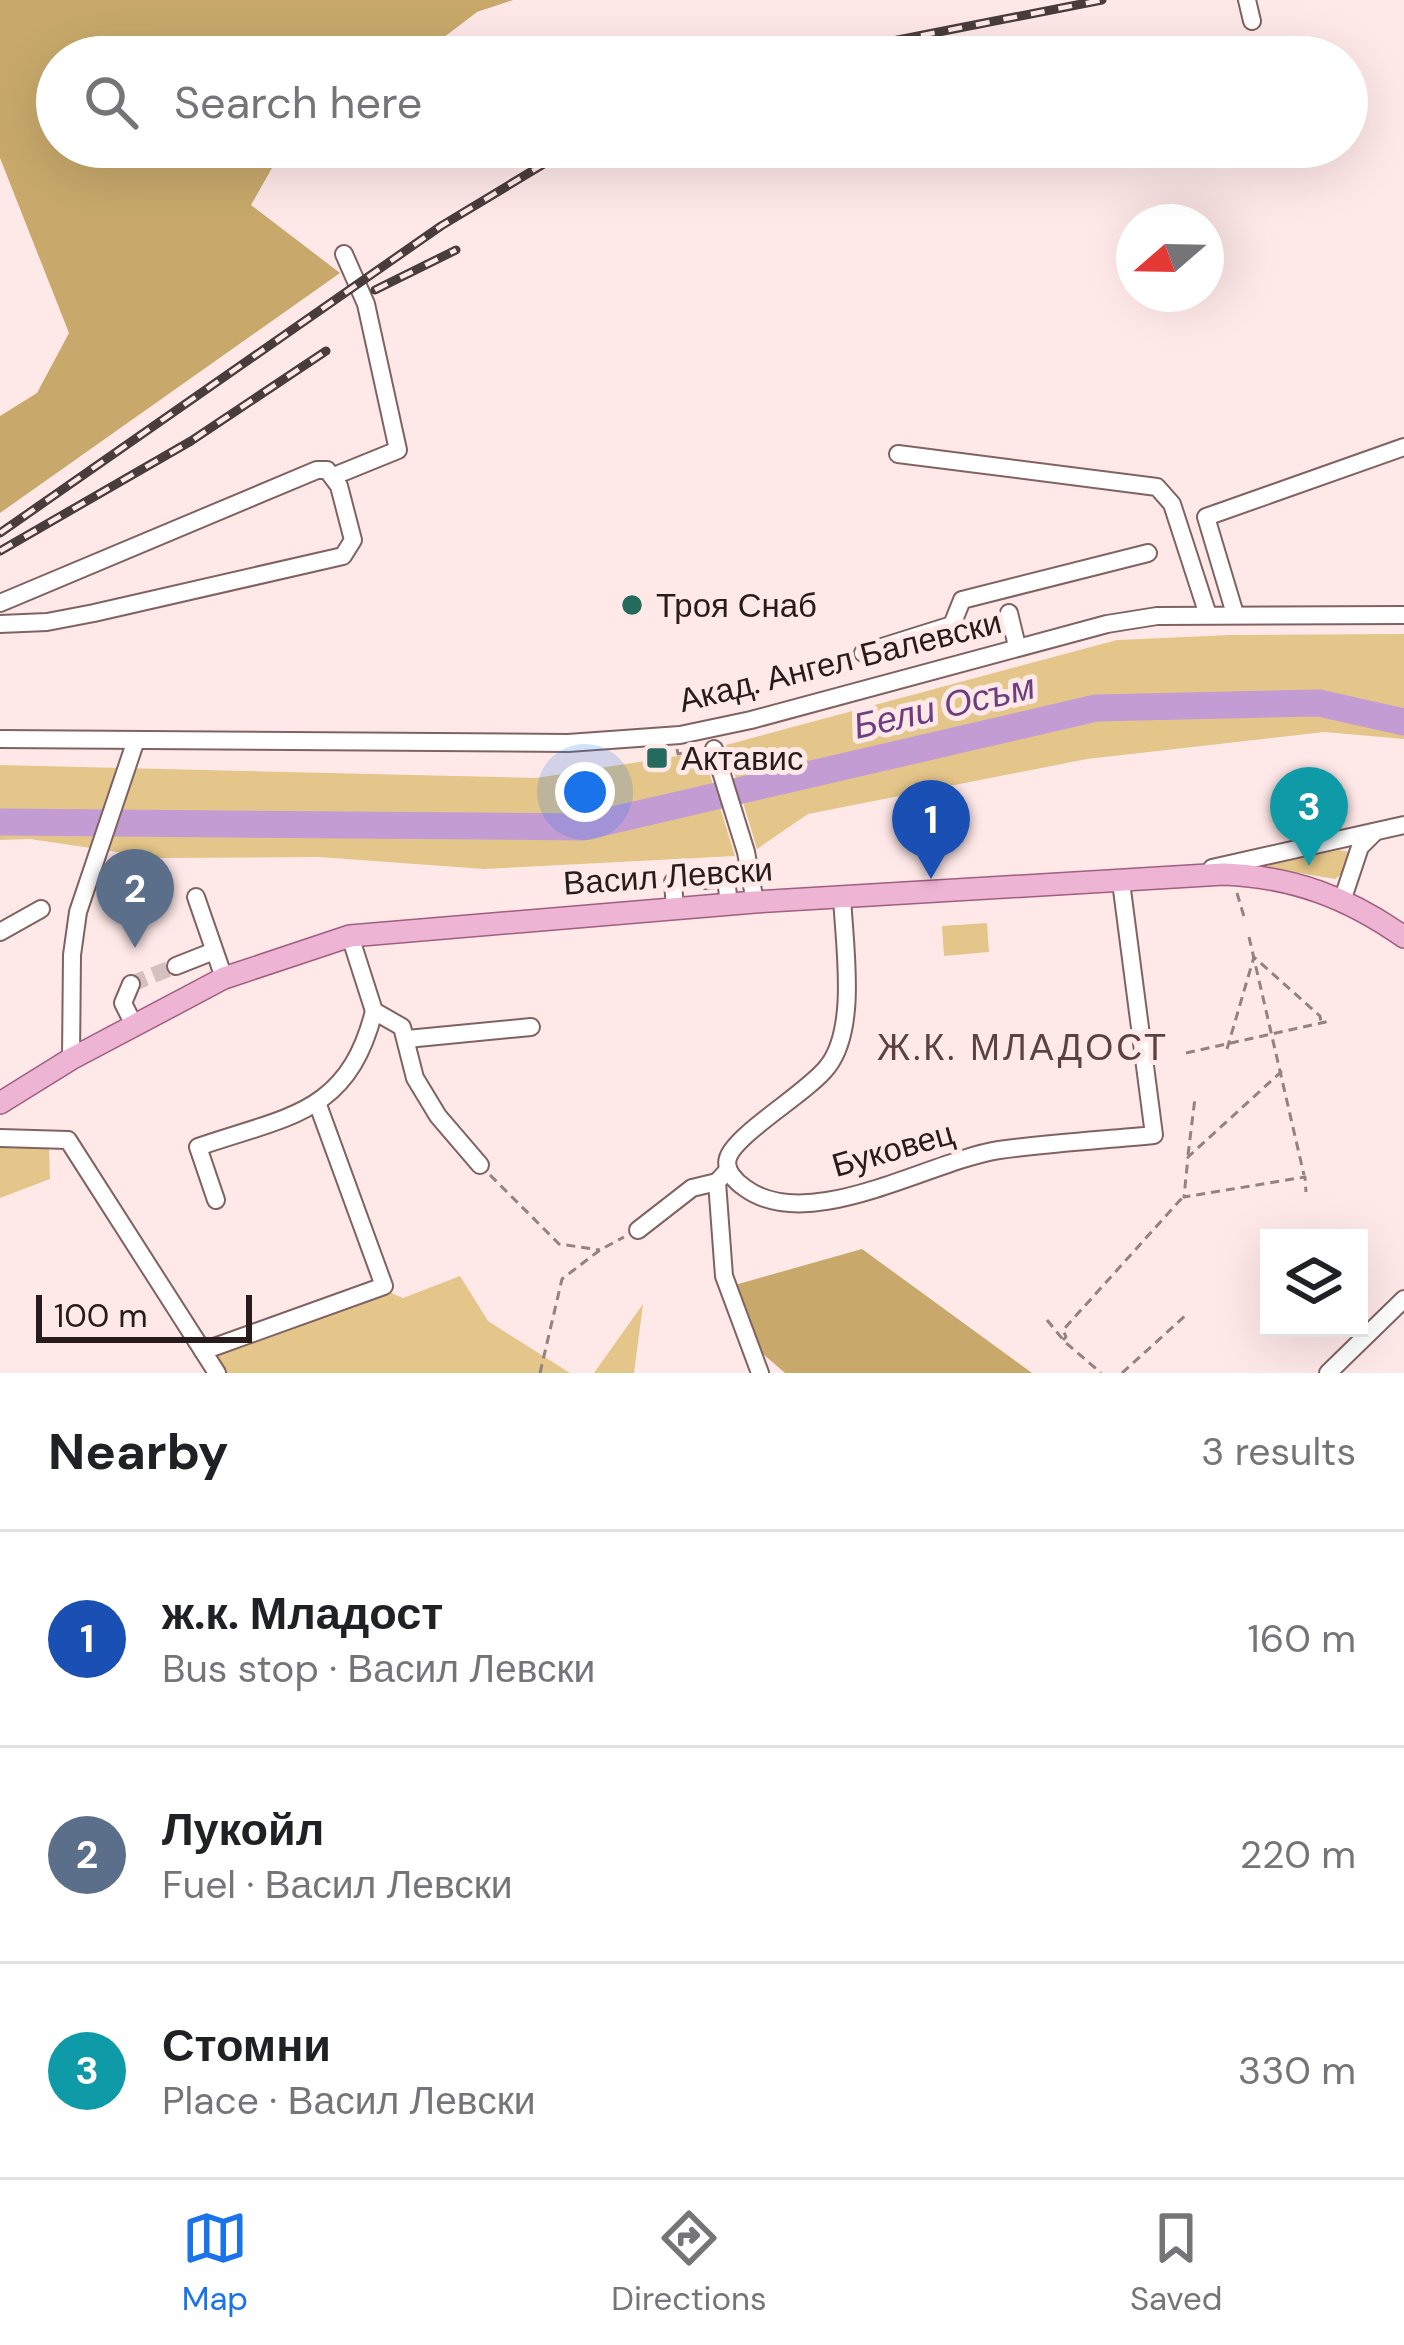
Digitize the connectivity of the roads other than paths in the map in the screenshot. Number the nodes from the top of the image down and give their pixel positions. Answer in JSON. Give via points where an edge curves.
{"nodes":[{"id":1,"x":1247,"y":0,"type":"edge"},
{"id":2,"x":1252,"y":21,"type":"dead end"},
{"id":3,"x":344,"y":254,"type":"dead end"},
{"id":4,"x":1404,"y":447,"type":"edge"},
{"id":5,"x":898,"y":454,"type":"dead end"},
{"id":6,"x":334,"y":476,"type":"junction"},
{"id":7,"x":1148,"y":553,"type":"dead end"},
{"id":8,"x":1005,"y":598,"type":"junction"},
{"id":9,"x":0,"y":603,"type":"edge"},
{"id":10,"x":1235,"y":614,"type":"junction"},
{"id":11,"x":1208,"y":615,"type":"junction"},
{"id":12,"x":1404,"y":615,"type":"edge"},
{"id":13,"x":0,"y":624,"type":"edge"},
{"id":14,"x":1018,"y":646,"type":"junction"},
{"id":15,"x":863,"y":653,"type":"dead end"},
{"id":16,"x":0,"y":739,"type":"edge"},
{"id":17,"x":136,"y":740,"type":"junction"},
{"id":18,"x":708,"y":749,"type":"road end"},
{"id":19,"x":1404,"y":824,"type":"edge"},
{"id":20,"x":1376,"y":831,"type":"junction"},
{"id":21,"x":1181,"y":875,"type":"junction"},
{"id":22,"x":704,"y":880,"type":"dead end"},
{"id":23,"x":682,"y":881,"type":"dead end"},
{"id":24,"x":1121,"y":882,"type":"junction"},
{"id":25,"x":842,"y":896,"type":"junction"},
{"id":26,"x":196,"y":897,"type":"dead end"},
{"id":27,"x":1343,"y":898,"type":"junction"},
{"id":28,"x":755,"y":902,"type":"junction"},
{"id":29,"x":729,"y":905,"type":"junction"},
{"id":30,"x":40,"y":909,"type":"dead end"},
{"id":31,"x":675,"y":909,"type":"junction"},
{"id":32,"x":0,"y":932,"type":"edge"},
{"id":33,"x":350,"y":936,"type":"junction"},
{"id":34,"x":1404,"y":937,"type":"edge"},
{"id":35,"x":214,"y":951,"type":"junction"},
{"id":36,"x":176,"y":966,"type":"tunnel mouth"},
{"id":37,"x":224,"y":977,"type":"junction"},
{"id":38,"x":130,"y":983,"type":"dead end"},
{"id":39,"x":374,"y":1011,"type":"junction"},
{"id":40,"x":134,"y":1025,"type":"junction"},
{"id":41,"x":531,"y":1028,"type":"dead end"},
{"id":42,"x":407,"y":1040,"type":"junction"},
{"id":43,"x":71,"y":1060,"type":"junction"},
{"id":44,"x":0,"y":1103,"type":"edge"},
{"id":45,"x":318,"y":1106,"type":"junction"},
{"id":46,"x":0,"y":1138,"type":"edge"},
{"id":47,"x":480,"y":1166,"type":"road end"},
{"id":48,"x":723,"y":1176,"type":"junction"},
{"id":49,"x":216,"y":1199,"type":"dead end"},
{"id":50,"x":638,"y":1230,"type":"road end"},
{"id":51,"x":1404,"y":1299,"type":"edge"},
{"id":52,"x":203,"y":1351,"type":"junction"},
{"id":53,"x":217,"y":1373,"type":"edge"},
{"id":54,"x":760,"y":1373,"type":"edge"},
{"id":55,"x":1328,"y":1373,"type":"edge"}],
"edges":[{"from":1,"to":2,"type":"street"},
{"from":3,"to":6,"type":"street","via":[[365,304],[398,450]]},
{"from":4,"to":10,"type":"street","via":[[1206,517]]},
{"from":5,"to":11,"type":"street","via":[[1157,488],[1172,504]]},
{"from":6,"to":9,"type":"street","via":[[317,470],[264,490]]},
{"from":6,"to":13,"type":"street","via":[[353,540],[344,556],[94,613]]},
{"from":7,"to":8,"type":"street"},
{"from":8,"to":14,"type":"street"},
{"from":8,"to":15,"type":"street","via":[[962,599],[952,625]]},
{"from":10,"to":11,"type":"street","name":"Акад. Ангел Балевски"},
{"from":10,"to":12,"type":"street","name":"Акад. Ангел Балевски"},
{"from":11,"to":14,"type":"street","name":"Акад. Ангел Балевски","via":[[1123,622]]},
{"from":14,"to":17,"type":"street","name":"Акад. Ангел Балевски","via":[[661,737]]},
{"from":16,"to":17,"type":"street","name":"Акад. Ангел Балевски"},
{"from":17,"to":43,"type":"street","via":[[74,933]]},
{"from":18,"to":28,"type":"street","via":[[746,852]]},
{"from":19,"to":20,"type":"street","name":"Васил Левски"},
{"from":20,"to":21,"type":"street","name":"Васил Левски"},
{"from":20,"to":27,"type":"street","via":[[1360,847]]},
{"from":21,"to":24,"type":"main road","name":"Васил Левски"},
{"from":21,"to":27,"type":"main road","via":[[1297,883]]},
{"from":22,"to":29,"type":"street","via":[[726,878]]},
{"from":23,"to":31,"type":"street","via":[[673,882]]},
{"from":24,"to":25,"type":"main road","name":"Васил Левски"},
{"from":24,"to":48,"type":"street","name":"Буковец","via":[[1154,1135],[994,1151],[821,1201],[759,1198]]},
{"from":25,"to":28,"type":"main road","name":"Васил Левски"},
{"from":25,"to":48,"type":"street","via":[[842,1041],[820,1077],[738,1144]]},
{"from":26,"to":35,"type":"street"},
{"from":27,"to":34,"type":"main road"},
{"from":28,"to":29,"type":"main road","name":"Васил Левски"},
{"from":29,"to":31,"type":"main road","name":"Васил Левски"},
{"from":30,"to":32,"type":"street"},
{"from":31,"to":33,"type":"main road","name":"Васил Левски"},
{"from":33,"to":37,"type":"main road","name":"Васил Левски"},
{"from":33,"to":39,"type":"street"},
{"from":35,"to":36,"type":"street"},
{"from":35,"to":37,"type":"street"},
{"from":37,"to":40,"type":"main road","name":"Васил Левски"},
{"from":38,"to":40,"type":"street","via":[[123,1003]]},
{"from":39,"to":42,"type":"street","via":[[402,1027]]},
{"from":39,"to":45,"type":"street","via":[[358,1060]]},
{"from":40,"to":43,"type":"main road","name":"Васил Левски"},
{"from":41,"to":42,"type":"street"},
{"from":42,"to":47,"type":"street","via":[[415,1078]]},
{"from":43,"to":44,"type":"main road","name":"Васил Левски"},
{"from":45,"to":49,"type":"street","via":[[198,1147]]},
{"from":45,"to":52,"type":"street","via":[[384,1286]]},
{"from":46,"to":52,"type":"street","via":[[68,1140]]},
{"from":48,"to":50,"type":"street","via":[[692,1188]]},
{"from":48,"to":54,"type":"street","via":[[724,1276]]},
{"from":51,"to":55,"type":"street"},
{"from":52,"to":53,"type":"street"}]}
